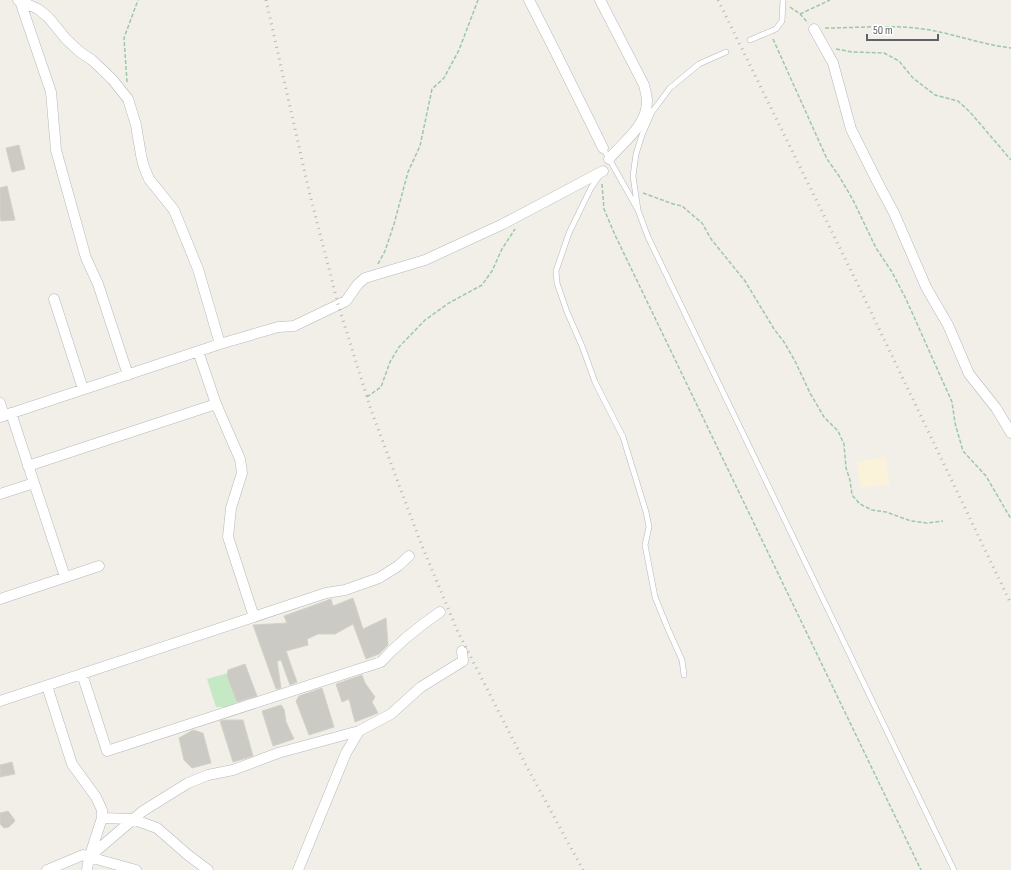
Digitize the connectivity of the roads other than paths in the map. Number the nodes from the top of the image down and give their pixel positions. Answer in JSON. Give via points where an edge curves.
{"nodes":[{"id":1,"x":19,"y":0,"type":"edge"},
{"id":2,"x":529,"y":0,"type":"edge"},
{"id":3,"x":600,"y":0,"type":"edge"},
{"id":4,"x":783,"y":1,"type":"edge"},
{"id":5,"x":814,"y":29,"type":"road end"},
{"id":6,"x":750,"y":40,"type":"dead end"},
{"id":7,"x":726,"y":52,"type":"dead end"},
{"id":8,"x":603,"y":148,"type":"joint"},
{"id":9,"x":609,"y":159,"type":"junction"},
{"id":10,"x":603,"y":171,"type":"joint"},
{"id":11,"x":638,"y":210,"type":"junction"},
{"id":12,"x":54,"y":299,"type":"dead end"},
{"id":13,"x":220,"y":344,"type":"junction"},
{"id":14,"x":198,"y":352,"type":"junction"},
{"id":15,"x":128,"y":375,"type":"junction"},
{"id":16,"x":83,"y":389,"type":"junction"},
{"id":17,"x":0,"y":403,"type":"edge"},
{"id":18,"x":216,"y":404,"type":"junction"},
{"id":19,"x":5,"y":415,"type":"edge"},
{"id":20,"x":1011,"y":433,"type":"edge"},
{"id":21,"x":28,"y":466,"type":"junction"},
{"id":22,"x":34,"y":483,"type":"junction"},
{"id":23,"x":0,"y":494,"type":"edge"},
{"id":24,"x":409,"y":556,"type":"dead end"},
{"id":25,"x":99,"y":566,"type":"dead end"},
{"id":26,"x":65,"y":577,"type":"junction"},
{"id":27,"x":0,"y":598,"type":"edge"},
{"id":28,"x":440,"y":612,"type":"dead end"},
{"id":29,"x":254,"y":617,"type":"junction"},
{"id":30,"x":462,"y":651,"type":"dead end"},
{"id":31,"x":82,"y":674,"type":"junction"},
{"id":32,"x":684,"y":675,"type":"dead end"},
{"id":33,"x":46,"y":686,"type":"junction"},
{"id":34,"x":0,"y":701,"type":"edge"},
{"id":35,"x":359,"y":731,"type":"junction"},
{"id":36,"x":102,"y":818,"type":"junction"},
{"id":37,"x":132,"y":820,"type":"junction"},
{"id":38,"x":89,"y":857,"type":"junction"},
{"id":39,"x":48,"y":870,"type":"edge"},
{"id":40,"x":87,"y":870,"type":"edge"},
{"id":41,"x":136,"y":870,"type":"edge"},
{"id":42,"x":208,"y":870,"type":"edge"},
{"id":43,"x":298,"y":870,"type":"edge"},
{"id":44,"x":954,"y":870,"type":"edge"}],
"edges":[{"from":1,"to":13,"type":"street","via":[[48,17],[66,39],[102,69],[128,99],[144,167],[174,210],[198,270]]},
{"from":1,"to":15,"type":"street","via":[[51,92],[56,150],[86,258],[98,284]]},
{"from":2,"to":8,"type":"street"},
{"from":3,"to":9,"type":"street","via":[[644,85],[647,100],[643,119],[635,132]]},
{"from":4,"to":6,"type":"lane","via":[[782,21],[776,30]]},
{"from":5,"to":20,"type":"street","via":[[833,63],[851,129],[894,213],[926,287],[948,325],[969,374],[996,408]]},
{"from":7,"to":11,"type":"lane","via":[[699,64],[670,88],[652,112],[636,154],[633,176]]},
{"from":8,"to":9,"type":"lane"},
{"from":9,"to":11,"type":"lane"},
{"from":10,"to":13,"type":"street","via":[[518,216],[424,260],[365,278],[346,301],[300,324],[278,327]]},
{"from":10,"to":32,"type":"lane","via":[[568,233],[556,271],[557,283],[595,382],[623,437],[646,512],[649,527],[644,545],[655,597],[682,660]]},
{"from":11,"to":44,"type":"lane","via":[[648,237]]},
{"from":12,"to":16,"type":"street"},
{"from":13,"to":14,"type":"street"},
{"from":14,"to":15,"type":"street"},
{"from":14,"to":18,"type":"street"},
{"from":15,"to":16,"type":"street"},
{"from":16,"to":19,"type":"street"},
{"from":17,"to":19,"type":"street"},
{"from":18,"to":21,"type":"street"},
{"from":18,"to":29,"type":"street","via":[[240,459],[242,473],[231,508],[228,537]]},
{"from":19,"to":21,"type":"street"},
{"from":21,"to":22,"type":"street"},
{"from":22,"to":23,"type":"street"},
{"from":22,"to":26,"type":"street"},
{"from":24,"to":29,"type":"street","via":[[379,578]]},
{"from":25,"to":26,"type":"street"},
{"from":26,"to":27,"type":"street"},
{"from":28,"to":31,"type":"street","via":[[400,642],[381,662],[107,751]]},
{"from":29,"to":31,"type":"street"},
{"from":30,"to":35,"type":"street","via":[[463,661],[421,687],[391,714]]},
{"from":31,"to":33,"type":"street"},
{"from":33,"to":34,"type":"street"},
{"from":33,"to":36,"type":"street","via":[[72,764],[96,797],[102,810]]},
{"from":35,"to":37,"type":"street","via":[[208,775],[188,783]]},
{"from":35,"to":43,"type":"street","via":[[346,753]]},
{"from":36,"to":37,"type":"street"},
{"from":36,"to":38,"type":"street"},
{"from":37,"to":38,"type":"street"},
{"from":37,"to":42,"type":"street","via":[[157,828]]},
{"from":38,"to":39,"type":"street","via":[[83,855]]},
{"from":38,"to":40,"type":"street"},
{"from":38,"to":41,"type":"street"}]}
